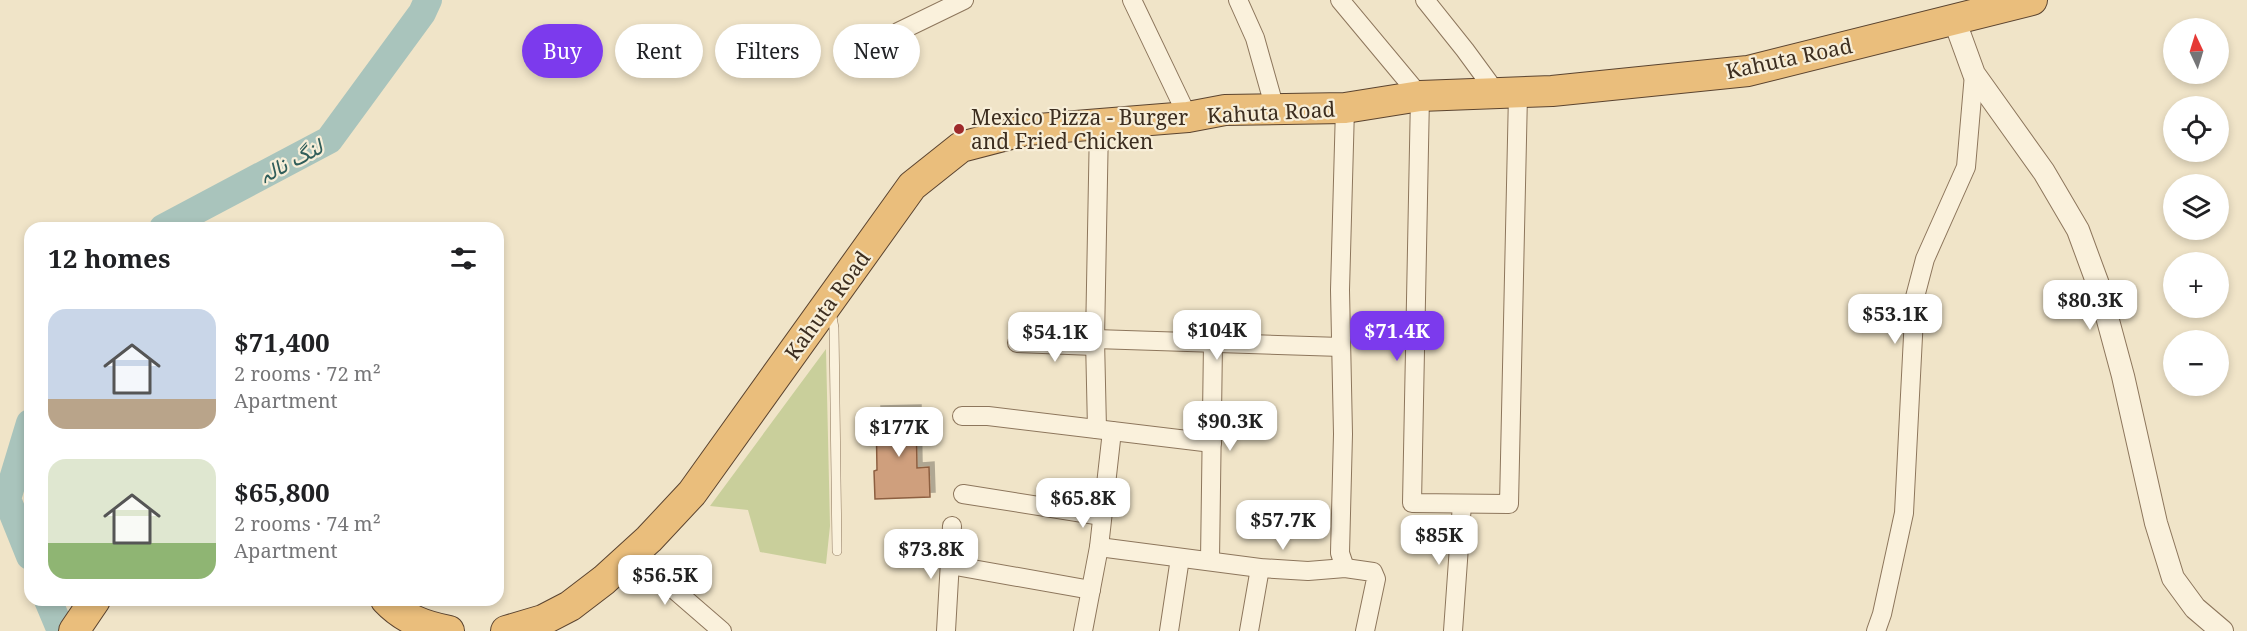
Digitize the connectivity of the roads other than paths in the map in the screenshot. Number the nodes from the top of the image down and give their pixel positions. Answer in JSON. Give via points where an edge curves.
{"nodes":[{"id":1,"x":1132,"y":0,"type":"edge"},
{"id":2,"x":1238,"y":0,"type":"edge"},
{"id":3,"x":1340,"y":0,"type":"edge"},
{"id":4,"x":1425,"y":0,"type":"edge"},
{"id":5,"x":2032,"y":0,"type":"edge"},
{"id":6,"x":955,"y":2,"type":"edge"},
{"id":7,"x":1957,"y":12,"type":"edge"},
{"id":8,"x":913,"y":24,"type":"edge"},
{"id":9,"x":1974,"y":74,"type":"junction"},
{"id":10,"x":1508,"y":94,"type":"junction"},
{"id":11,"x":1420,"y":96,"type":"junction"},
{"id":12,"x":1344,"y":108,"type":"junction"},
{"id":13,"x":1275,"y":109,"type":"junction"},
{"id":14,"x":1188,"y":117,"type":"junction"},
{"id":15,"x":1099,"y":125,"type":"junction"},
{"id":16,"x":824,"y":308,"type":"junction"},
{"id":17,"x":1017,"y":343,"type":"dead end"},
{"id":18,"x":1095,"y":343,"type":"junction"},
{"id":19,"x":1213,"y":343,"type":"junction"},
{"id":20,"x":1341,"y":347,"type":"junction"},
{"id":21,"x":962,"y":416,"type":"dead end"},
{"id":22,"x":1104,"y":430,"type":"junction"},
{"id":23,"x":1212,"y":443,"type":"junction"},
{"id":24,"x":963,"y":494,"type":"dead end"},
{"id":25,"x":1461,"y":504,"type":"junction"},
{"id":26,"x":1102,"y":516,"type":"junction"},
{"id":27,"x":952,"y":526,"type":"dead end"},
{"id":28,"x":1099,"y":547,"type":"junction"},
{"id":29,"x":837,"y":551,"type":"dead end"},
{"id":30,"x":633,"y":554,"type":"junction"},
{"id":31,"x":1180,"y":558,"type":"junction"},
{"id":32,"x":1210,"y":560,"type":"junction"},
{"id":33,"x":950,"y":565,"type":"junction"},
{"id":34,"x":1260,"y":568,"type":"junction"},
{"id":35,"x":1345,"y":568,"type":"junction"},
{"id":36,"x":1091,"y":590,"type":"junction"},
{"id":37,"x":91,"y":606,"type":"edge"},
{"id":38,"x":392,"y":606,"type":"edge"},
{"id":39,"x":546,"y":626,"type":"edge"},
{"id":40,"x":74,"y":631,"type":"edge"},
{"id":41,"x":449,"y":631,"type":"edge"},
{"id":42,"x":506,"y":631,"type":"edge"},
{"id":43,"x":722,"y":631,"type":"edge"},
{"id":44,"x":946,"y":631,"type":"edge"},
{"id":45,"x":1083,"y":631,"type":"edge"},
{"id":46,"x":1169,"y":631,"type":"edge"},
{"id":47,"x":1250,"y":631,"type":"edge"},
{"id":48,"x":1365,"y":631,"type":"edge"},
{"id":49,"x":1453,"y":631,"type":"edge"},
{"id":50,"x":1876,"y":631,"type":"edge"},
{"id":51,"x":2222,"y":631,"type":"edge"}],
"edges":[{"from":1,"to":14,"type":"street"},
{"from":2,"to":13,"type":"street","via":[[1255,38]]},
{"from":3,"to":11,"type":"street"},
{"from":4,"to":10,"type":"street","via":[[1465,50]]},
{"from":5,"to":7,"type":"highway","name":"Kahuta Road"},
{"from":6,"to":8,"type":"street"},
{"from":7,"to":9,"type":"street"},
{"from":7,"to":10,"type":"highway","name":"Kahuta Road","via":[[1748,71]]},
{"from":9,"to":50,"type":"street","via":[[1966,167],[1925,258],[1915,297],[1904,513]]},
{"from":9,"to":51,"type":"street","via":[[2044,172],[2078,230],[2099,287],[2172,578],[2195,608]]},
{"from":10,"to":11,"type":"highway","name":"Kahuta Road"},
{"from":10,"to":25,"type":"street","via":[[1509,504]]},
{"from":11,"to":12,"type":"highway","name":"Kahuta Road"},
{"from":11,"to":25,"type":"street","via":[[1412,503]]},
{"from":12,"to":13,"type":"highway","name":"Kahuta Road"},
{"from":12,"to":20,"type":"street"},
{"from":13,"to":14,"type":"highway","name":"Kahuta Road","via":[[1225,110]]},
{"from":14,"to":15,"type":"highway","name":"Kahuta Road"},
{"from":15,"to":16,"type":"highway","name":"Kahuta Road","via":[[1026,130],[961,147],[912,186]]},
{"from":15,"to":18,"type":"street"},
{"from":16,"to":29,"type":"lane","via":[[832,317],[834,328]]},
{"from":16,"to":30,"type":"highway","name":"Kahuta Road","via":[[692,493]]},
{"from":17,"to":18,"type":"street"},
{"from":18,"to":19,"type":"street"},
{"from":18,"to":22,"type":"street"},
{"from":19,"to":20,"type":"street"},
{"from":19,"to":23,"type":"street"},
{"from":20,"to":35,"type":"street","via":[[1340,553]]},
{"from":21,"to":22,"type":"street"},
{"from":22,"to":23,"type":"street"},
{"from":22,"to":26,"type":"street"},
{"from":23,"to":32,"type":"street"},
{"from":24,"to":26,"type":"street"},
{"from":25,"to":49,"type":"street"},
{"from":26,"to":28,"type":"street"},
{"from":27,"to":33,"type":"street"},
{"from":28,"to":31,"type":"street"},
{"from":28,"to":36,"type":"street"},
{"from":30,"to":39,"type":"highway","name":"Kahuta Road"},
{"from":30,"to":43,"type":"street"},
{"from":31,"to":32,"type":"street"},
{"from":31,"to":46,"type":"street"},
{"from":32,"to":34,"type":"street"},
{"from":33,"to":36,"type":"street"},
{"from":33,"to":44,"type":"street"},
{"from":34,"to":35,"type":"street"},
{"from":34,"to":47,"type":"street"},
{"from":35,"to":48,"type":"street","via":[[1373,572],[1376,579]]},
{"from":36,"to":45,"type":"street"},
{"from":37,"to":40,"type":"highway"},
{"from":38,"to":41,"type":"highway","via":[[415,622]]},
{"from":39,"to":42,"type":"highway","name":"Kahuta Road"}]}
